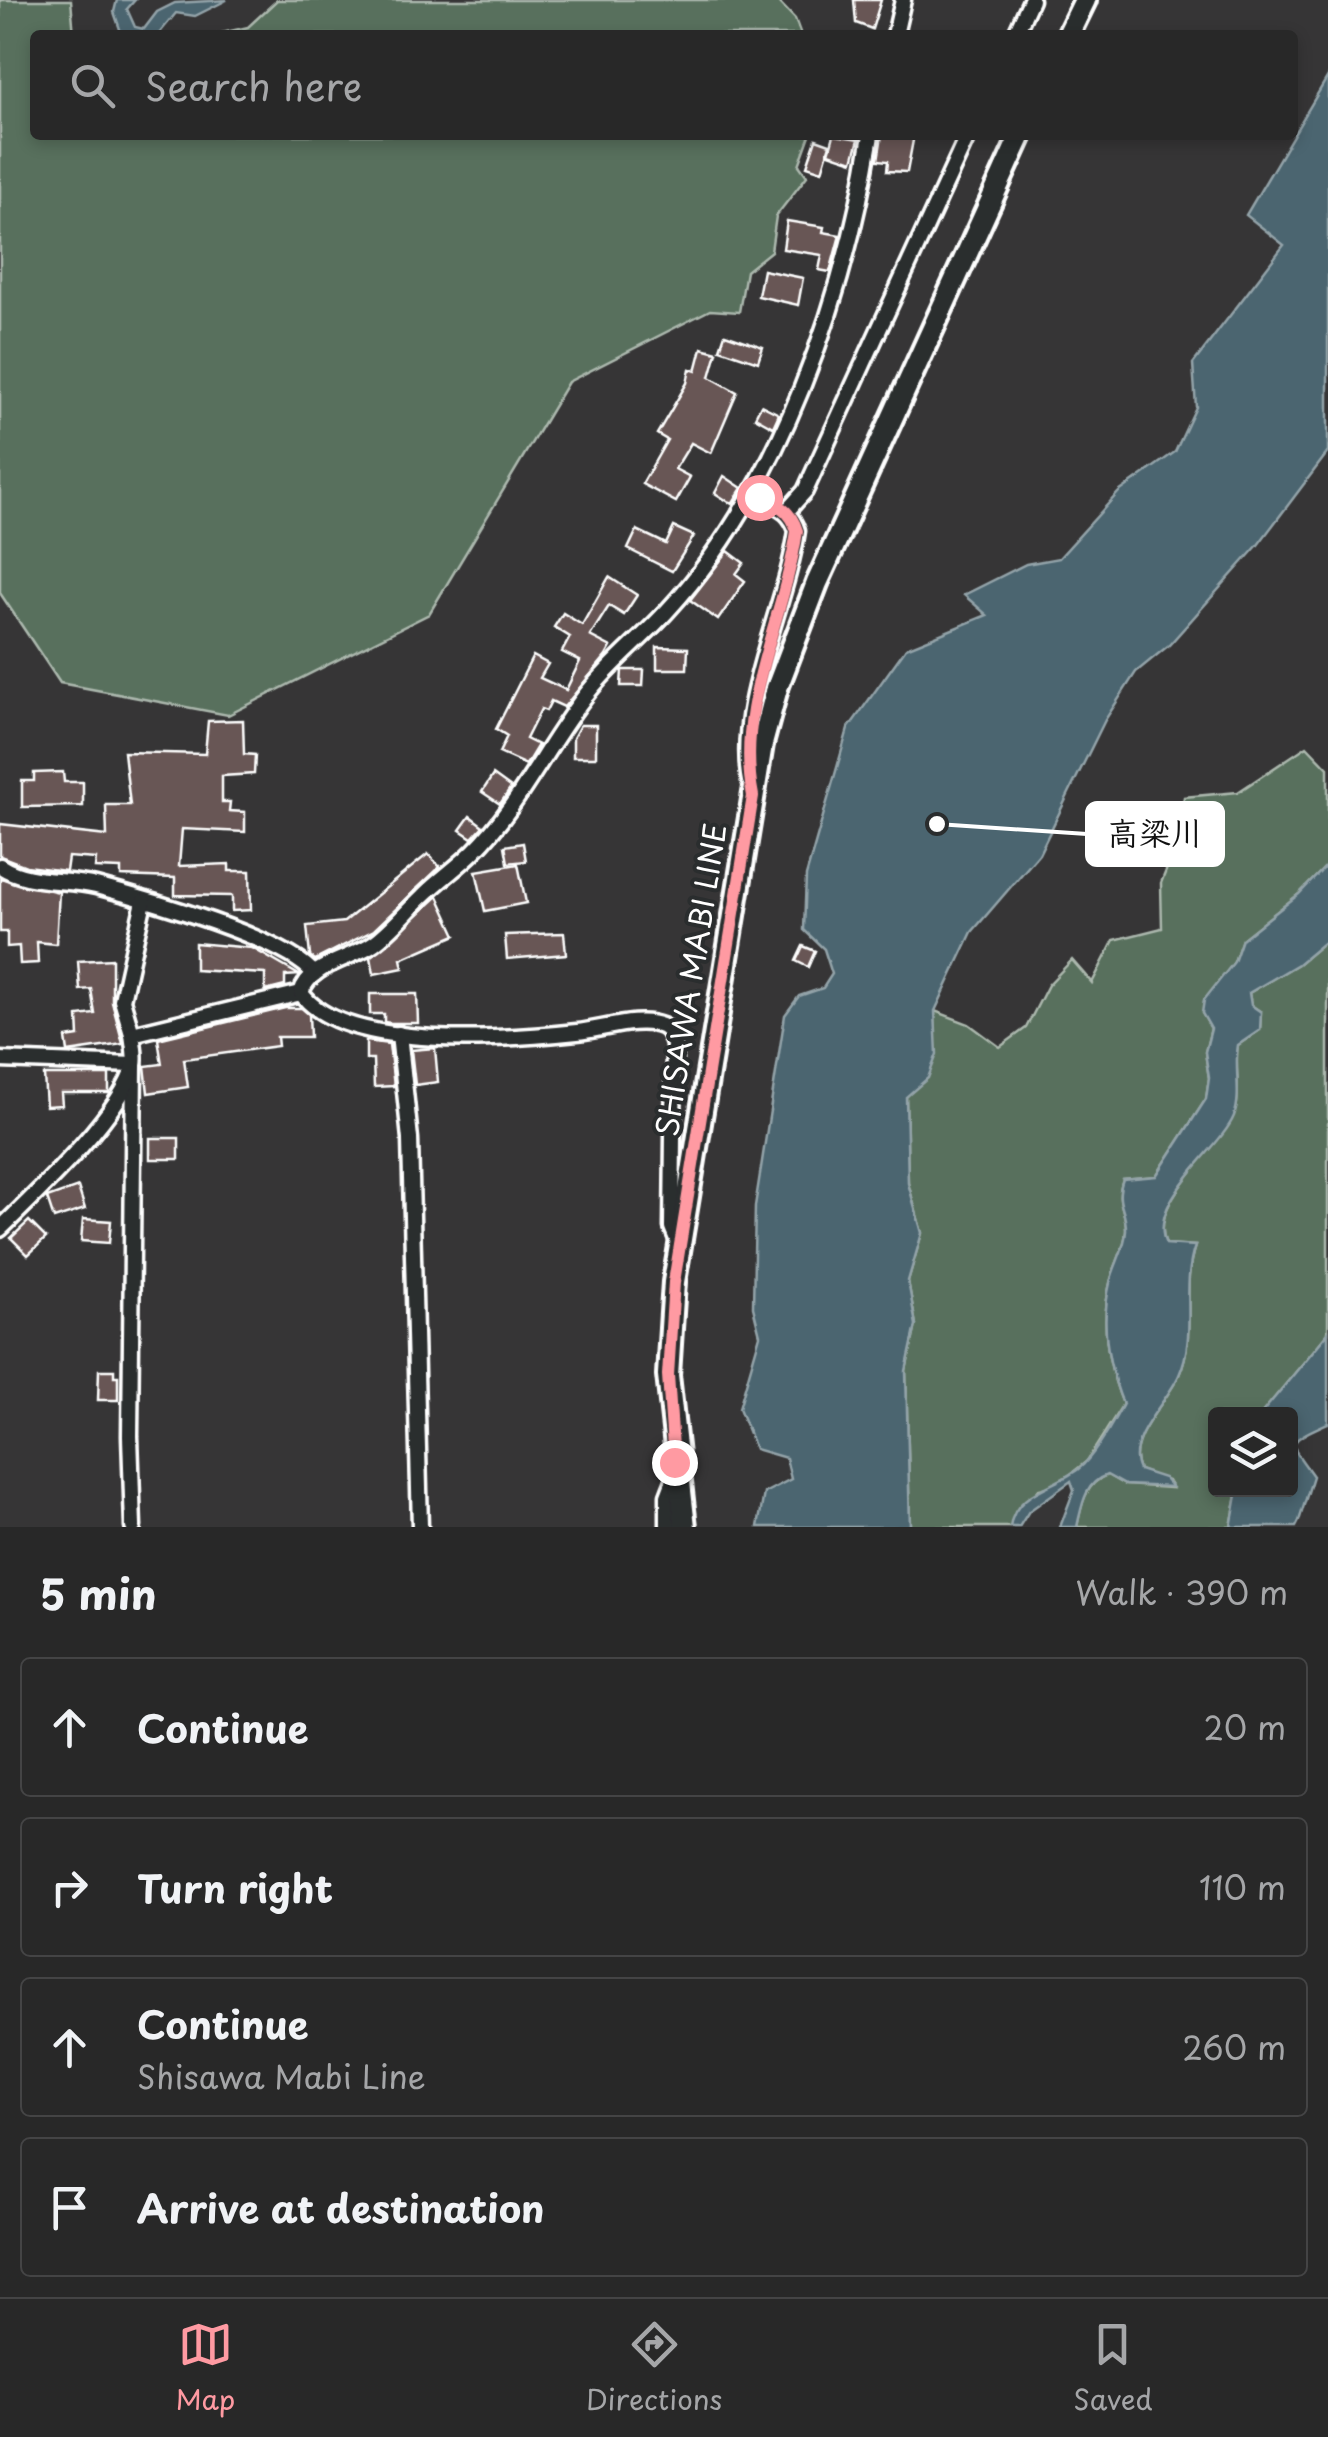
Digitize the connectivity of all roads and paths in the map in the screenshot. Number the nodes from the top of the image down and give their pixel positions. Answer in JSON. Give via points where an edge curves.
{"nodes":[{"id":1,"x":903,"y":0,"type":"edge"},
{"id":2,"x":1031,"y":0,"type":"edge"},
{"id":3,"x":1085,"y":0,"type":"edge"},
{"id":4,"x":897,"y":30,"type":"edge"},
{"id":5,"x":1016,"y":30,"type":"edge"},
{"id":6,"x":1070,"y":30,"type":"edge"},
{"id":7,"x":869,"y":140,"type":"edge"},
{"id":8,"x":966,"y":140,"type":"edge"},
{"id":9,"x":1019,"y":140,"type":"edge"},
{"id":10,"x":753,"y":491,"type":"junction"},
{"id":11,"x":786,"y":511,"type":"junction"},
{"id":12,"x":753,"y":796,"type":"junction"},
{"id":13,"x":0,"y":866,"type":"edge"},
{"id":14,"x":144,"y":901,"type":"junction"},
{"id":15,"x":314,"y":974,"type":"junction"},
{"id":16,"x":302,"y":993,"type":"junction"},
{"id":17,"x":132,"y":1034,"type":"junction"},
{"id":18,"x":399,"y":1034,"type":"junction"},
{"id":19,"x":0,"y":1060,"type":"edge"},
{"id":20,"x":134,"y":1064,"type":"junction"},
{"id":21,"x":0,"y":1229,"type":"edge"},
{"id":22,"x":679,"y":1245,"type":"junction"},
{"id":23,"x":676,"y":1475,"type":"junction"},
{"id":24,"x":134,"y":1527,"type":"edge"},
{"id":25,"x":420,"y":1527,"type":"edge"},
{"id":26,"x":668,"y":1527,"type":"edge"},
{"id":27,"x":685,"y":1527,"type":"edge"}],
"edges":[{"from":1,"to":4,"type":"street"},
{"from":2,"to":5,"type":"street"},
{"from":3,"to":6,"type":"main road"},
{"from":7,"to":10,"type":"street","via":[[832,303]]},
{"from":8,"to":11,"type":"street","via":[[805,491]]},
{"from":9,"to":12,"type":"main road","name":"SHISAWA MABI LINE","via":[[816,583],[777,688]]},
{"from":10,"to":11,"type":"street"},
{"from":10,"to":15,"type":"street","via":[[668,611],[587,693],[474,851],[374,943]]},
{"from":11,"to":12,"type":"street","via":[[797,531],[759,679],[749,741]]},
{"from":12,"to":22,"type":"main road","name":"SHISAWA MABI LINE"},
{"from":13,"to":14,"type":"street","via":[[14,875],[92,885]]},
{"from":14,"to":15,"type":"street","via":[[271,944],[306,962]]},
{"from":14,"to":17,"type":"street","via":[[122,1000]]},
{"from":15,"to":16,"type":"street"},
{"from":16,"to":17,"type":"street"},
{"from":16,"to":18,"type":"street","via":[[328,1017]]},
{"from":17,"to":20,"type":"street"},
{"from":18,"to":22,"type":"street","via":[[516,1038],[639,1024],[670,1032],[672,1227]]},
{"from":18,"to":25,"type":"street","via":[[410,1139]]},
{"from":19,"to":20,"type":"street"},
{"from":20,"to":21,"type":"street","via":[[79,1146]]},
{"from":20,"to":24,"type":"street"},
{"from":22,"to":23,"type":"main road","name":"SHISAWA MABI LINE","via":[[668,1375]]},
{"from":23,"to":26,"type":"street"},
{"from":23,"to":27,"type":"main road","name":"SHISAWA MABI LINE"}]}
